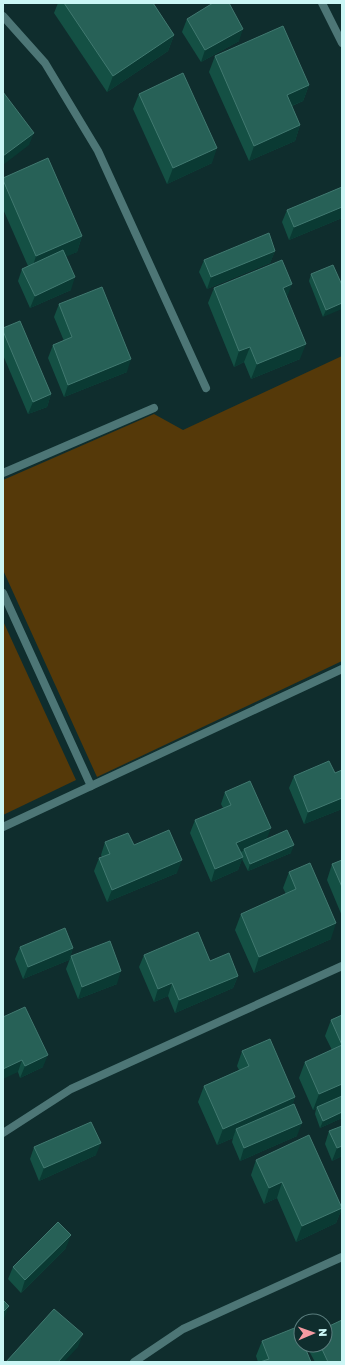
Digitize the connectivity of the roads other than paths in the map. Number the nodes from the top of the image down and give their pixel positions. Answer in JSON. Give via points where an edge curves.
{"nodes":[{"id":1,"x":322,"y":3,"type":"edge"},
{"id":2,"x":3,"y":16,"type":"edge"},
{"id":3,"x":342,"y":43,"type":"edge"},
{"id":4,"x":206,"y":388,"type":"dead end"},
{"id":5,"x":154,"y":408,"type":"dead end"},
{"id":6,"x":3,"y":473,"type":"edge"},
{"id":7,"x":3,"y":593,"type":"edge"},
{"id":8,"x":342,"y":669,"type":"edge"},
{"id":9,"x":91,"y":786,"type":"junction"},
{"id":10,"x":3,"y":827,"type":"edge"},
{"id":11,"x":342,"y":966,"type":"edge"},
{"id":12,"x":3,"y":1133,"type":"edge"},
{"id":13,"x":342,"y":1257,"type":"edge"},
{"id":14,"x":134,"y":1362,"type":"edge"}],
"edges":[{"from":1,"to":3,"type":"street"},
{"from":2,"to":4,"type":"street","via":[[46,63],[98,151]]},
{"from":5,"to":6,"type":"street"},
{"from":7,"to":9,"type":"street"},
{"from":8,"to":9,"type":"street"},
{"from":9,"to":10,"type":"street"},
{"from":11,"to":12,"type":"street","via":[[71,1090]]},
{"from":13,"to":14,"type":"street","via":[[183,1329]]}]}
